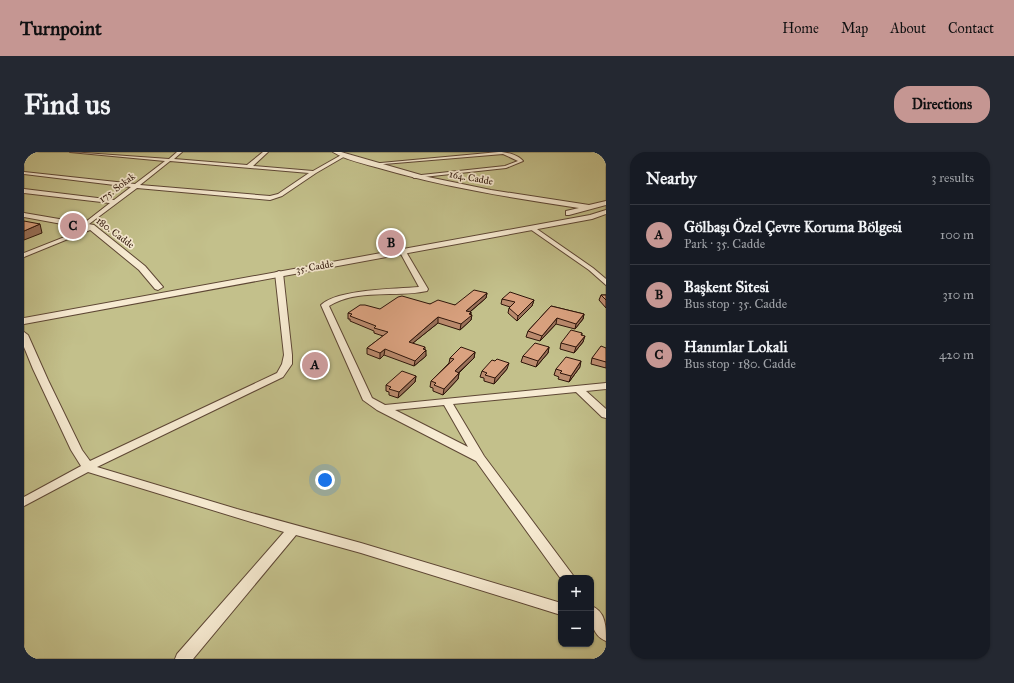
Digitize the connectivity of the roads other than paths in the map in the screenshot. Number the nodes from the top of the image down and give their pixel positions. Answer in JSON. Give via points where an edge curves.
{"nodes":[{"id":1,"x":72,"y":152,"type":"edge"},
{"id":2,"x":180,"y":152,"type":"edge"},
{"id":3,"x":266,"y":152,"type":"edge"},
{"id":4,"x":337,"y":152,"type":"edge"},
{"id":5,"x":503,"y":153,"type":"edge"},
{"id":6,"x":346,"y":154,"type":"edge"},
{"id":7,"x":170,"y":160,"type":"junction"},
{"id":8,"x":372,"y":164,"type":"junction"},
{"id":9,"x":248,"y":166,"type":"junction"},
{"id":10,"x":314,"y":172,"type":"junction"},
{"id":11,"x":24,"y":173,"type":"edge"},
{"id":12,"x":414,"y":177,"type":"junction"},
{"id":13,"x":136,"y":186,"type":"junction"},
{"id":14,"x":24,"y":192,"type":"edge"},
{"id":15,"x":115,"y":202,"type":"junction"},
{"id":16,"x":606,"y":203,"type":"edge"},
{"id":17,"x":590,"y":207,"type":"junction"},
{"id":18,"x":606,"y":211,"type":"edge"},
{"id":19,"x":26,"y":216,"type":"edge"},
{"id":20,"x":89,"y":227,"type":"junction"},
{"id":21,"x":532,"y":228,"type":"junction"},
{"id":22,"x":401,"y":248,"type":"junction"},
{"id":23,"x":24,"y":255,"type":"edge"},
{"id":24,"x":279,"y":273,"type":"junction"},
{"id":25,"x":606,"y":283,"type":"edge"},
{"id":26,"x":158,"y":288,"type":"junction"},
{"id":27,"x":24,"y":312,"type":"edge"},
{"id":28,"x":24,"y":321,"type":"edge"},
{"id":29,"x":24,"y":335,"type":"edge"},
{"id":30,"x":606,"y":386,"type":"edge"},
{"id":31,"x":579,"y":389,"type":"junction"},
{"id":32,"x":447,"y":402,"type":"junction"},
{"id":33,"x":381,"y":408,"type":"junction"},
{"id":34,"x":606,"y":414,"type":"edge"},
{"id":35,"x":480,"y":458,"type":"junction"},
{"id":36,"x":88,"y":467,"type":"junction"},
{"id":37,"x":24,"y":502,"type":"edge"},
{"id":38,"x":293,"y":530,"type":"junction"},
{"id":39,"x":566,"y":575,"type":"edge"},
{"id":40,"x":558,"y":608,"type":"edge"},
{"id":41,"x":594,"y":618,"type":"edge"},
{"id":42,"x":606,"y":634,"type":"edge"},
{"id":43,"x":183,"y":659,"type":"edge"}],
"edges":[{"from":1,"to":7,"type":"street"},
{"from":2,"to":7,"type":"street","name":"175. Sokak"},
{"from":3,"to":9,"type":"street"},
{"from":4,"to":6,"type":"street","name":"164. Cadde"},
{"from":5,"to":8,"type":"street"},
{"from":5,"to":12,"type":"street","via":[[521,161],[506,167]]},
{"from":6,"to":8,"type":"street","name":"164. Cadde"},
{"from":6,"to":10,"type":"street"},
{"from":7,"to":9,"type":"street"},
{"from":7,"to":13,"type":"street","name":"175. Sokak"},
{"from":8,"to":12,"type":"street","name":"164. Cadde"},
{"from":9,"to":10,"type":"street"},
{"from":10,"to":13,"type":"street","via":[[274,197]]},
{"from":11,"to":13,"type":"street"},
{"from":12,"to":17,"type":"street","name":"164. Cadde","via":[[484,191]]},
{"from":13,"to":15,"type":"street","name":"175. Sokak"},
{"from":14,"to":15,"type":"street"},
{"from":15,"to":20,"type":"street","name":"175. Sokak"},
{"from":16,"to":17,"type":"street","name":"35. Cadde"},
{"from":17,"to":18,"type":"street","name":"164. Cadde"},
{"from":17,"to":22,"type":"street","name":"35. Cadde","via":[[536,221]]},
{"from":18,"to":21,"type":"street","name":"35. Cadde","via":[[592,217]]},
{"from":19,"to":20,"type":"street","name":"180. Cadde"},
{"from":20,"to":23,"type":"street","name":"175. Sokak"},
{"from":20,"to":26,"type":"street","name":"180. Cadde","via":[[142,268]]},
{"from":21,"to":22,"type":"street","name":"35. Cadde"},
{"from":21,"to":25,"type":"street","via":[[591,269]]},
{"from":22,"to":24,"type":"street","name":"35. Cadde"},
{"from":22,"to":26,"type":"street","name":"35. Cadde"},
{"from":22,"to":33,"type":"street","via":[[424,289],[346,296],[332,299],[325,305],[368,400]]},
{"from":24,"to":28,"type":"street","name":"35. Cadde"},
{"from":24,"to":36,"type":"street","via":[[288,355],[287,364],[280,375]]},
{"from":26,"to":27,"type":"street","name":"35. Cadde"},
{"from":29,"to":36,"type":"street","via":[[39,372]]},
{"from":30,"to":31,"type":"street"},
{"from":31,"to":32,"type":"street"},
{"from":31,"to":34,"type":"street"},
{"from":32,"to":33,"type":"street"},
{"from":32,"to":35,"type":"street"},
{"from":33,"to":35,"type":"street"},
{"from":35,"to":39,"type":"street"},
{"from":36,"to":37,"type":"street"},
{"from":36,"to":38,"type":"street","via":[[121,480]]},
{"from":38,"to":40,"type":"street"},
{"from":38,"to":43,"type":"street"},
{"from":41,"to":42,"type":"street"}]}
